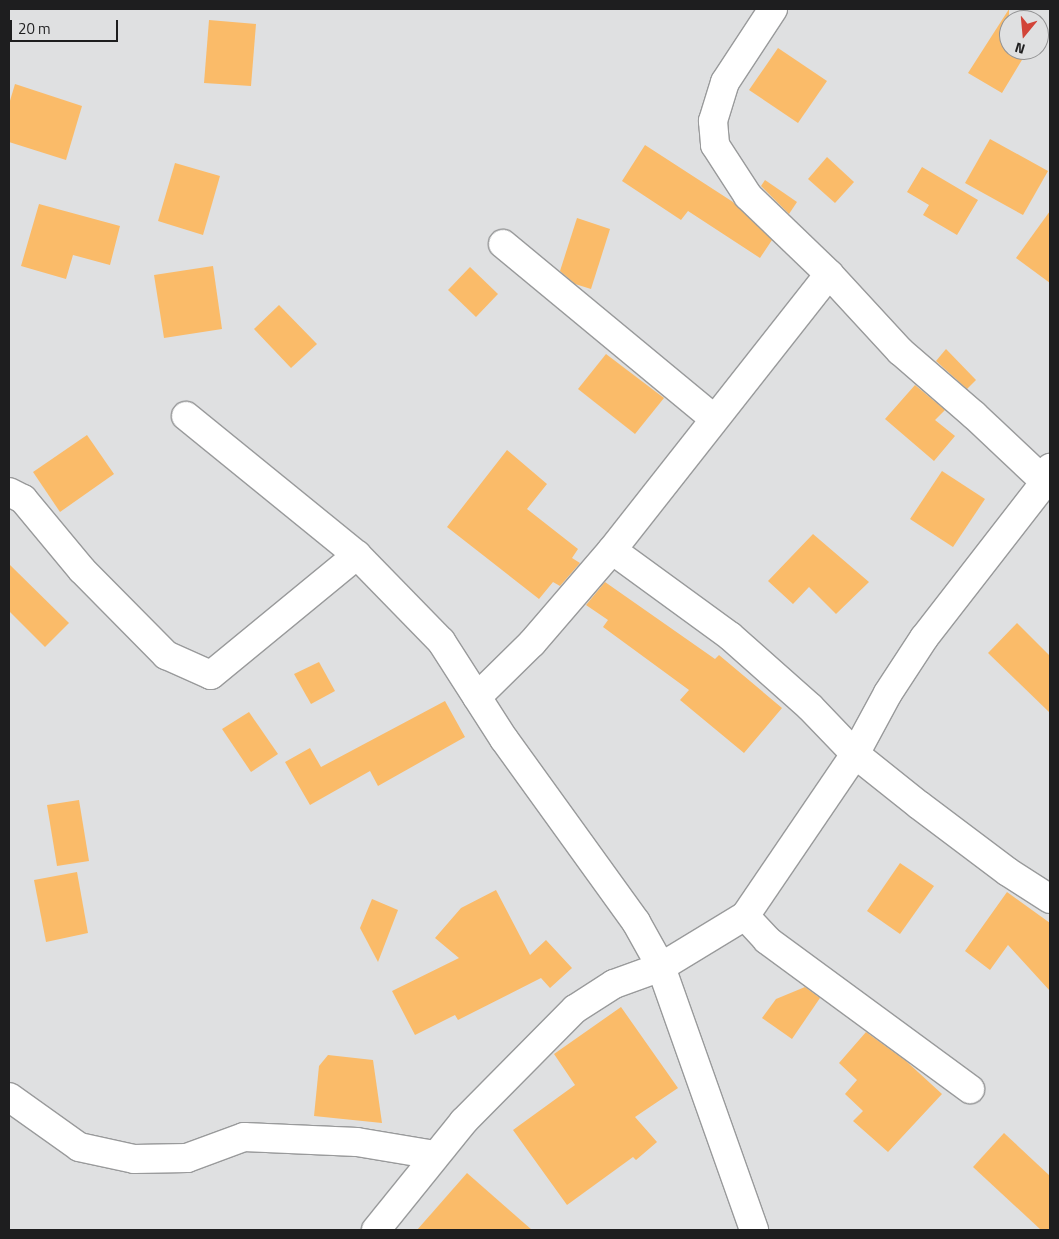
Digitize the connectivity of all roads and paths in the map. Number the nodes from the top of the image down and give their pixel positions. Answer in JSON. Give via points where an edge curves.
{"nodes":[{"id":1,"x":773,"y":9,"type":"edge"},
{"id":2,"x":503,"y":244,"type":"dead end"},
{"id":3,"x":829,"y":274,"type":"junction"},
{"id":4,"x":186,"y":416,"type":"dead end"},
{"id":5,"x":713,"y":418,"type":"junction"},
{"id":6,"x":1047,"y":475,"type":"edge"},
{"id":7,"x":9,"y":492,"type":"edge"},
{"id":8,"x":612,"y":550,"type":"junction"},
{"id":9,"x":357,"y":555,"type":"junction"},
{"id":10,"x":477,"y":697,"type":"junction"},
{"id":11,"x":855,"y":754,"type":"junction"},
{"id":12,"x":1050,"y":899,"type":"edge"},
{"id":13,"x":745,"y":916,"type":"junction"},
{"id":14,"x":661,"y":966,"type":"junction"},
{"id":15,"x":970,"y":1089,"type":"dead end"},
{"id":16,"x":9,"y":1097,"type":"edge"},
{"id":17,"x":435,"y":1155,"type":"junction"},
{"id":18,"x":376,"y":1230,"type":"edge"},
{"id":19,"x":754,"y":1230,"type":"edge"}],
"edges":[{"from":1,"to":3,"type":"street","via":[[726,82],[713,121],[714,144],[748,196]]},
{"from":2,"to":5,"type":"street"},
{"from":3,"to":5,"type":"street"},
{"from":3,"to":6,"type":"street","via":[[900,351]]},
{"from":4,"to":9,"type":"street"},
{"from":5,"to":8,"type":"street"},
{"from":6,"to":11,"type":"street","via":[[924,638],[888,693]]},
{"from":7,"to":9,"type":"street","via":[[23,498],[82,570],[166,655],[211,675]]},
{"from":8,"to":10,"type":"street","via":[[532,643]]},
{"from":8,"to":11,"type":"street","via":[[769,668]]},
{"from":9,"to":10,"type":"street","via":[[396,591],[441,641]]},
{"from":10,"to":14,"type":"street","via":[[636,922]]},
{"from":11,"to":12,"type":"street","via":[[1008,872]]},
{"from":11,"to":13,"type":"street"},
{"from":13,"to":14,"type":"street"},
{"from":13,"to":15,"type":"street","via":[[766,940]]},
{"from":14,"to":17,"type":"street","via":[[614,984],[575,1010],[507,1074]]},
{"from":14,"to":19,"type":"street"},
{"from":16,"to":17,"type":"street","via":[[79,1147],[134,1159],[187,1158],[244,1136],[357,1142]]},
{"from":17,"to":18,"type":"street"}]}
